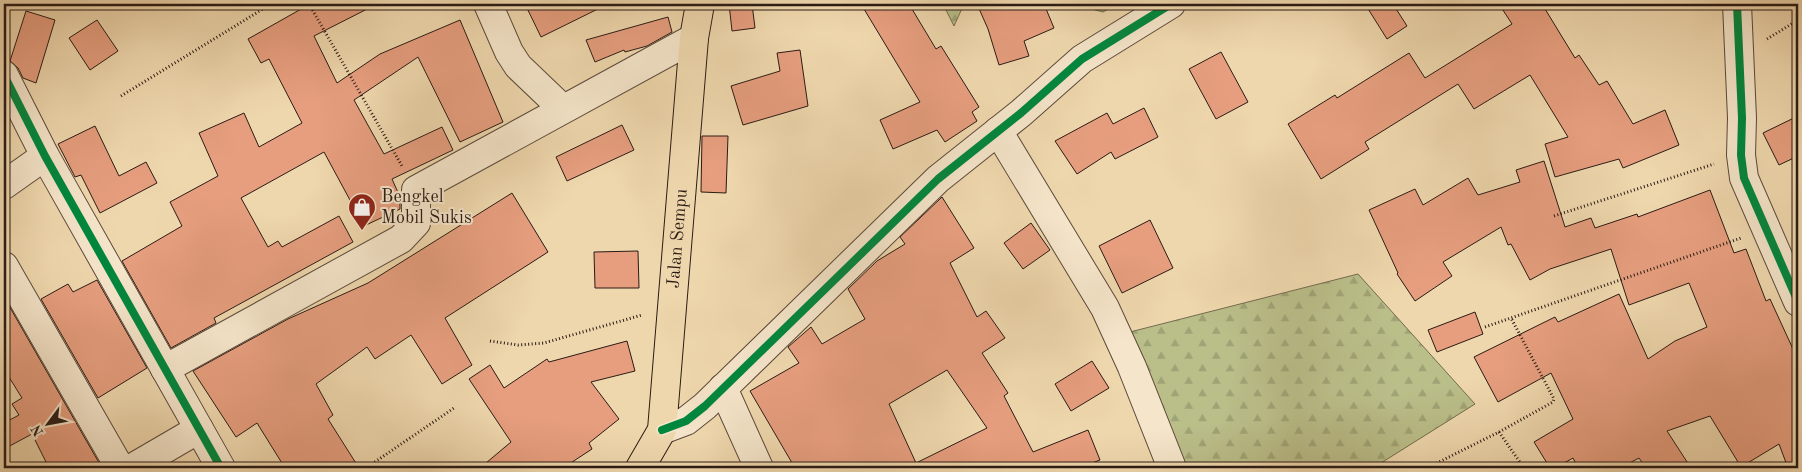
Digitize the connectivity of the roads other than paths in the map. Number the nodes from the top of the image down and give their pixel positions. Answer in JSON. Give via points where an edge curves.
{"nodes":[{"id":1,"x":488,"y":4,"type":"edge"},
{"id":2,"x":700,"y":4,"type":"edge"},
{"id":3,"x":1172,"y":4,"type":"edge"},
{"id":4,"x":1737,"y":4,"type":"edge"},
{"id":5,"x":694,"y":38,"type":"junction"},
{"id":6,"x":6,"y":87,"type":"edge"},
{"id":7,"x":563,"y":109,"type":"junction"},
{"id":8,"x":998,"y":131,"type":"junction"},
{"id":9,"x":45,"y":156,"type":"junction"},
{"id":10,"x":4,"y":185,"type":"edge"},
{"id":11,"x":4,"y":266,"type":"edge"},
{"id":12,"x":1798,"y":302,"type":"edge"},
{"id":13,"x":165,"y":369,"type":"junction"},
{"id":14,"x":723,"y":388,"type":"junction"},
{"id":15,"x":199,"y":429,"type":"junction"},
{"id":16,"x":662,"y":430,"type":"junction"},
{"id":17,"x":120,"y":468,"type":"edge"},
{"id":18,"x":132,"y":468,"type":"edge"},
{"id":19,"x":221,"y":468,"type":"edge"},
{"id":20,"x":640,"y":468,"type":"edge"},
{"id":21,"x":759,"y":468,"type":"edge"},
{"id":22,"x":1172,"y":468,"type":"edge"}],
"edges":[{"from":1,"to":7,"type":"street","via":[[518,66]]},
{"from":2,"to":5,"type":"main road","name":"Jalan Sempu"},
{"from":3,"to":8,"type":"street","via":[[1082,59]]},
{"from":4,"to":12,"type":"street","via":[[1744,178]]},
{"from":5,"to":7,"type":"street"},
{"from":5,"to":16,"type":"main road","name":"Jalan Sempu"},
{"from":6,"to":9,"type":"street"},
{"from":7,"to":13,"type":"street","via":[[416,190],[416,224],[401,239]]},
{"from":8,"to":14,"type":"street","via":[[938,178]]},
{"from":8,"to":22,"type":"street","via":[[1105,308]]},
{"from":9,"to":10,"type":"street"},
{"from":9,"to":13,"type":"street"},
{"from":11,"to":17,"type":"street"},
{"from":13,"to":15,"type":"street"},
{"from":14,"to":16,"type":"street","via":[[686,421]]},
{"from":14,"to":21,"type":"street"},
{"from":15,"to":18,"type":"street"},
{"from":15,"to":19,"type":"street"},
{"from":16,"to":20,"type":"main road","name":"Jalan Sempu"}]}
